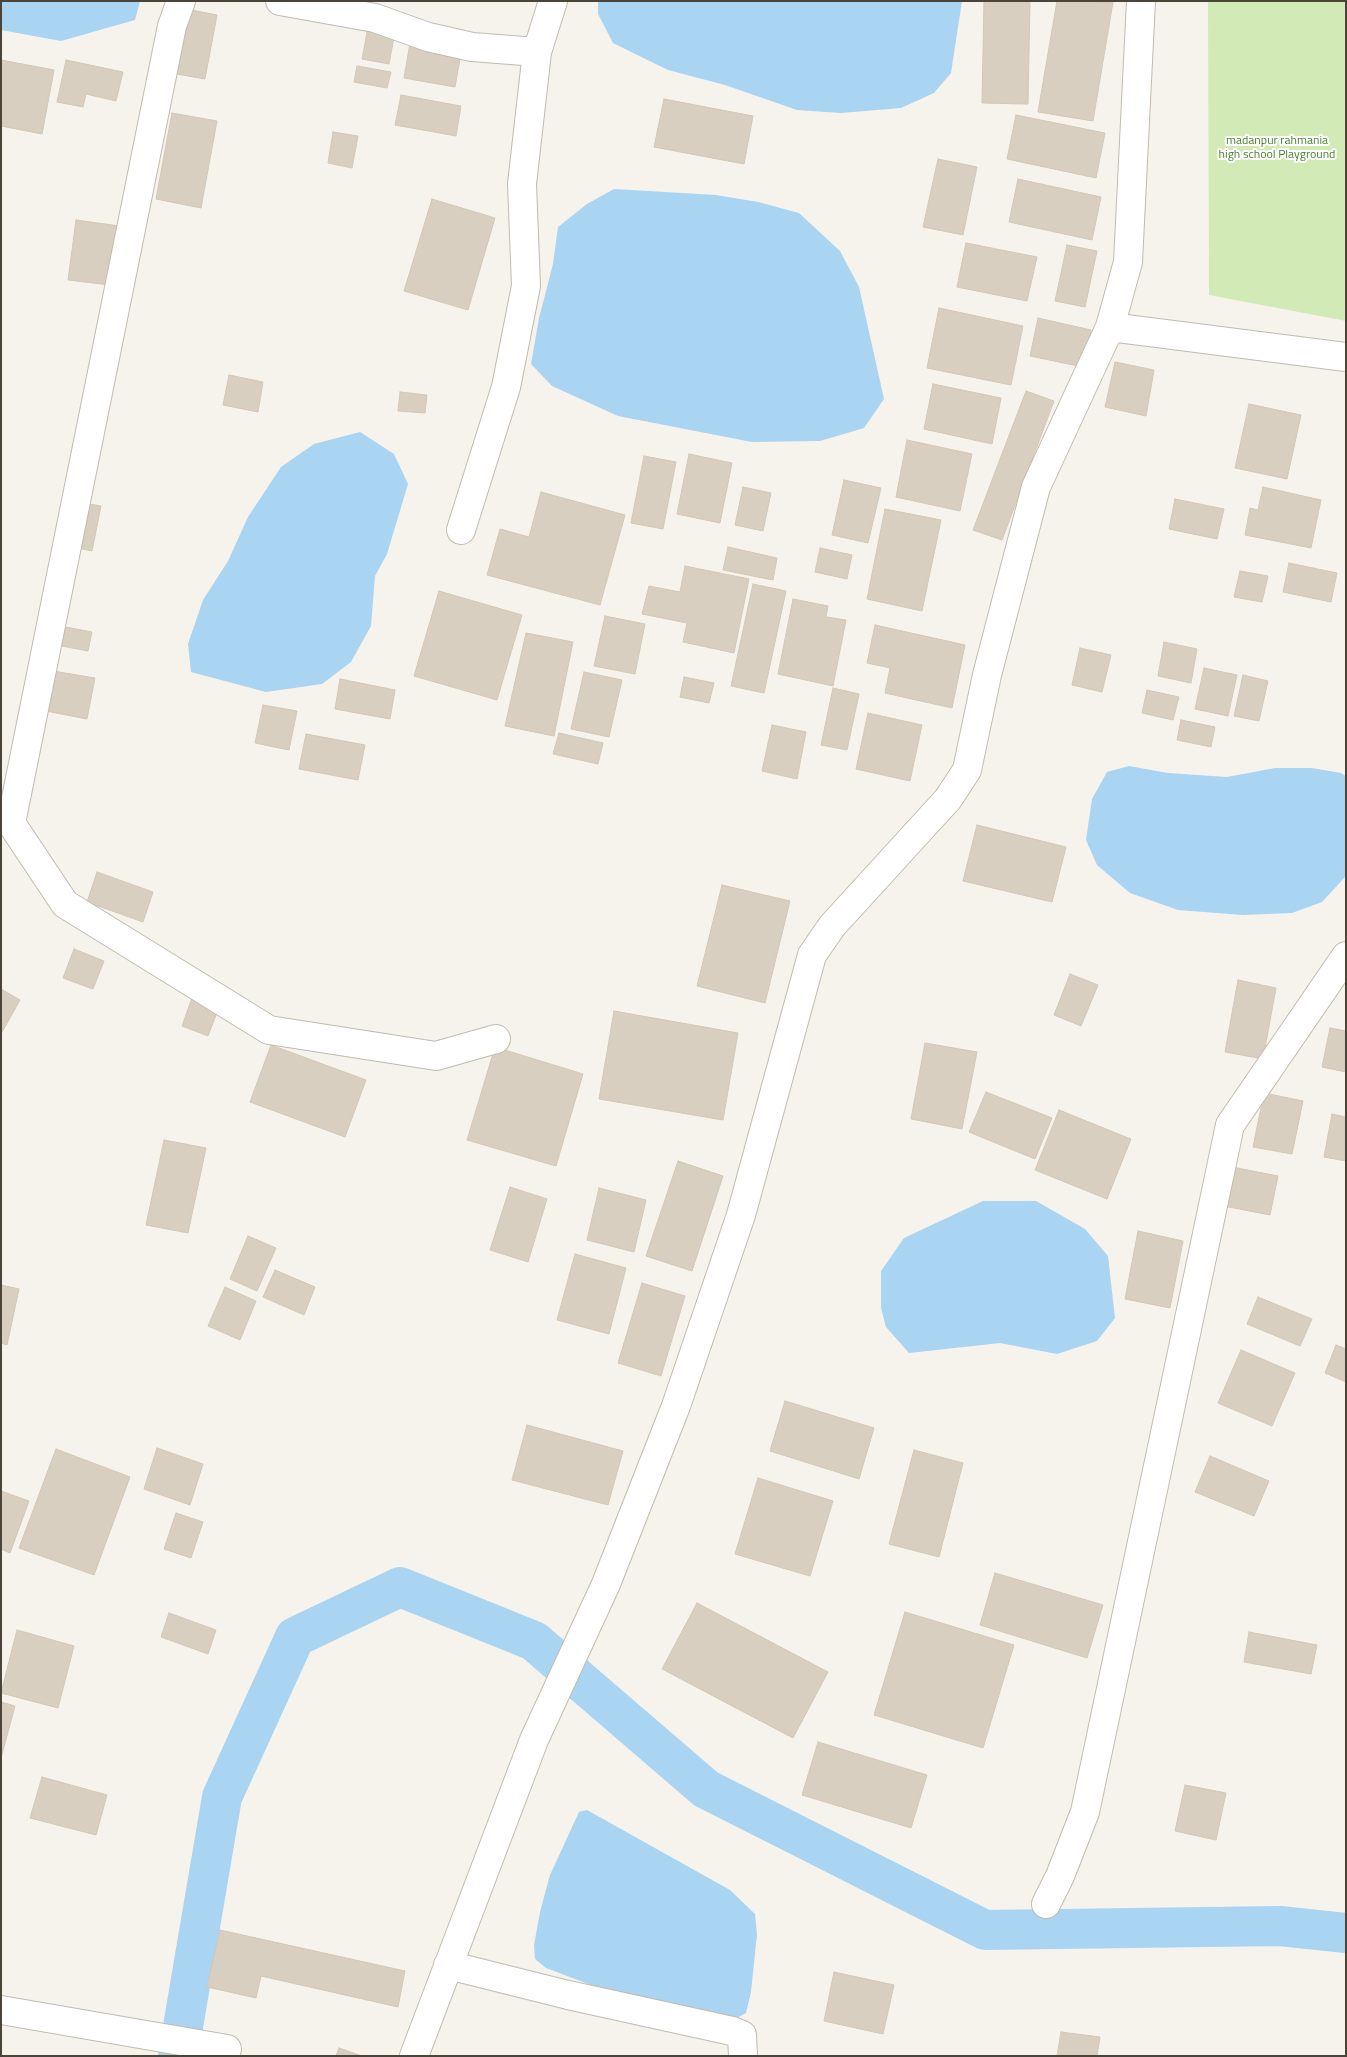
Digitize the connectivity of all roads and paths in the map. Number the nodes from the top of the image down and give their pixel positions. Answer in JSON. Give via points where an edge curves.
{"nodes":[{"id":1,"x":181,"y":1,"type":"edge"},
{"id":2,"x":280,"y":1,"type":"edge"},
{"id":3,"x":553,"y":1,"type":"edge"},
{"id":4,"x":1141,"y":1,"type":"edge"},
{"id":5,"x":537,"y":52,"type":"junction"},
{"id":6,"x":1110,"y":327,"type":"junction"},
{"id":7,"x":1346,"y":356,"type":"edge"},
{"id":8,"x":461,"y":530,"type":"dead end"},
{"id":9,"x":1346,"y":956,"type":"edge"},
{"id":10,"x":496,"y":1039,"type":"dead end"},
{"id":11,"x":1046,"y":1904,"type":"dead end"},
{"id":12,"x":448,"y":1965,"type":"junction"},
{"id":13,"x":1,"y":2010,"type":"edge"},
{"id":14,"x":227,"y":2050,"type":"dead end"},
{"id":15,"x":414,"y":2056,"type":"edge"},
{"id":16,"x":743,"y":2056,"type":"edge"}],
"edges":[{"from":1,"to":10,"type":"street","via":[[172,26],[11,823],[65,904],[269,1030],[436,1056]]},
{"from":2,"to":5,"type":"street","via":[[375,18],[428,37],[472,47]]},
{"from":3,"to":5,"type":"street"},
{"from":4,"to":6,"type":"street","via":[[1128,262]]},
{"from":5,"to":8,"type":"street","via":[[522,184],[526,286],[506,387]]},
{"from":6,"to":7,"type":"street"},
{"from":6,"to":12,"type":"street","via":[[1036,487],[987,675],[967,770],[948,799],[832,926],[812,955],[741,1215],[676,1406],[606,1584],[534,1740]]},
{"from":9,"to":11,"type":"street","via":[[1230,1125],[1085,1812]]},
{"from":12,"to":15,"type":"street"},
{"from":12,"to":16,"type":"street","via":[[732,2031],[742,2035]]},
{"from":13,"to":14,"type":"street"}]}
